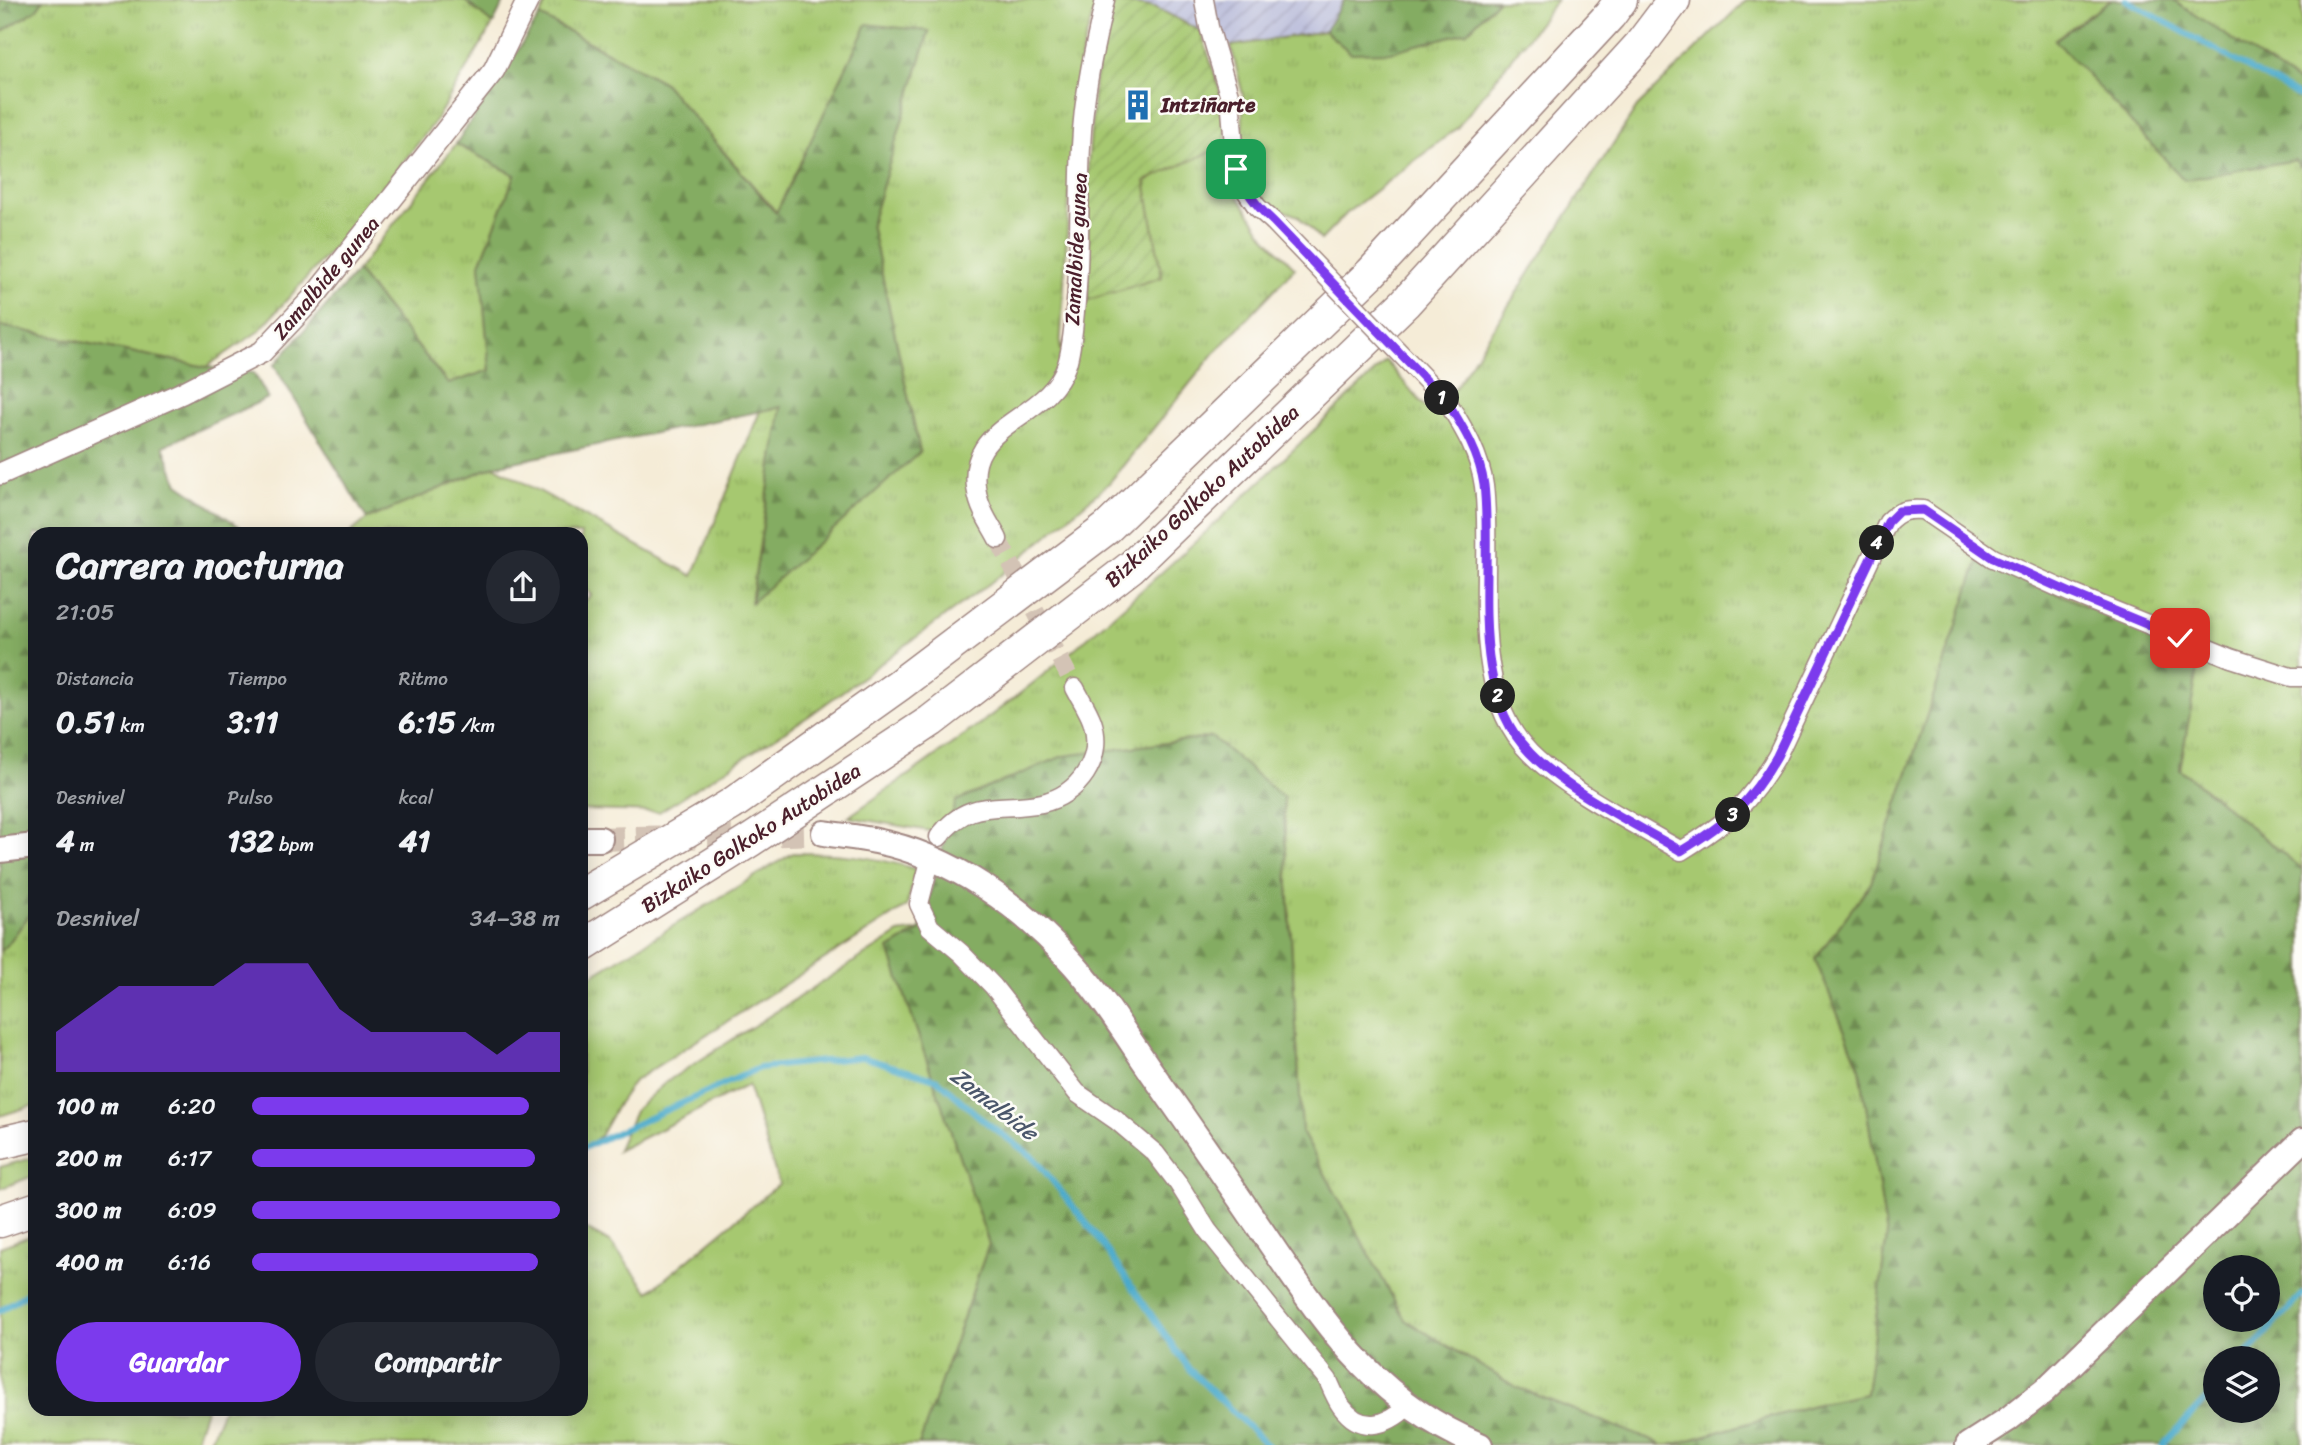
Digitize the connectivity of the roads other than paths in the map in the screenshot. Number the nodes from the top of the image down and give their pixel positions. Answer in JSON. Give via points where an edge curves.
{"nodes":[{"id":1,"x":528,"y":0,"type":"edge"},
{"id":2,"x":1105,"y":0,"type":"edge"},
{"id":3,"x":1204,"y":0,"type":"edge"},
{"id":4,"x":1621,"y":0,"type":"edge"},
{"id":5,"x":1674,"y":0,"type":"edge"},
{"id":6,"x":0,"y":474,"type":"edge"},
{"id":7,"x":998,"y":540,"type":"tunnel mouth"},
{"id":8,"x":2302,"y":677,"type":"edge"},
{"id":9,"x":1075,"y":688,"type":"tunnel mouth"},
{"id":10,"x":824,"y":833,"type":"tunnel mouth"},
{"id":11,"x":939,"y":837,"type":"dead end"},
{"id":12,"x":28,"y":847,"type":"edge"},
{"id":13,"x":0,"y":850,"type":"edge"},
{"id":14,"x":928,"y":869,"type":"dead end"},
{"id":15,"x":588,"y":890,"type":"edge"},
{"id":16,"x":588,"y":943,"type":"edge"},
{"id":17,"x":28,"y":1137,"type":"edge"},
{"id":18,"x":2302,"y":1141,"type":"edge"},
{"id":19,"x":0,"y":1143,"type":"edge"},
{"id":20,"x":28,"y":1211,"type":"edge"},
{"id":21,"x":0,"y":1221,"type":"edge"},
{"id":22,"x":1408,"y":1406,"type":"junction"},
{"id":23,"x":1480,"y":1445,"type":"edge"},
{"id":24,"x":1968,"y":1445,"type":"edge"}],
"edges":[{"from":1,"to":6,"type":"street","name":"Zamalbide gunea","via":[[494,70],[313,298],[262,352],[157,405]]},
{"from":2,"to":7,"type":"street","name":"Zamalbide gunea","via":[[1084,102],[1079,263],[1067,364],[1042,401],[989,439],[976,469],[979,504]]},
{"from":3,"to":8,"type":"street","bridge":true,"via":[[1230,98],[1236,169],[1244,188],[1257,207],[1448,403],[1469,436],[1484,485],[1487,630],[1500,704],[1528,752],[1575,788],[1681,851],[1740,809],[1777,756],[1888,522],[1899,511],[1923,510],[1993,558],[2071,593],[2231,658]]},
{"from":4,"to":15,"type":"highway","name":"Bizkaiko Golkoko Autobidea","via":[[1371,273],[1107,528],[732,804]]},
{"from":5,"to":16,"type":"highway","name":"Bizkaiko Golkoko Autobidea","via":[[1640,45],[1405,303],[1131,567],[931,721]]},
{"from":9,"to":11,"type":"street","via":[[1092,722],[1095,740],[1092,761],[1074,788],[1042,803],[971,811],[949,822]]},
{"from":10,"to":22,"type":"main road","via":[[878,841],[962,874],[1052,940],[1113,1017],[1336,1336]]},
{"from":12,"to":13,"type":"main road"},
{"from":14,"to":22,"type":"street","via":[[919,904],[930,927],[993,986],[1077,1093],[1155,1153],[1208,1231],[1328,1380],[1342,1407],[1359,1422],[1380,1424],[1395,1419]]},
{"from":17,"to":19,"type":"highway"},
{"from":18,"to":24,"type":"main road","via":[[2044,1391]]},
{"from":20,"to":21,"type":"highway"},
{"from":22,"to":23,"type":"main road","via":[[1439,1427]]}]}
